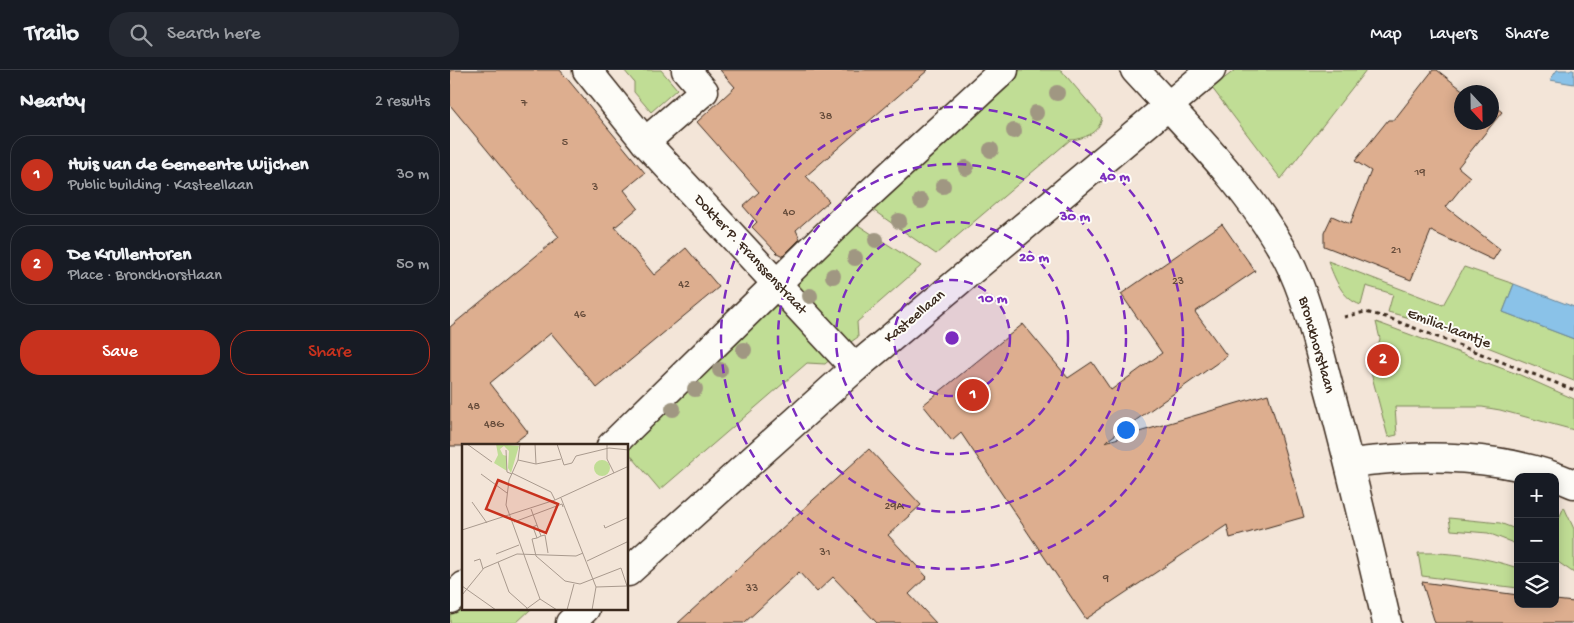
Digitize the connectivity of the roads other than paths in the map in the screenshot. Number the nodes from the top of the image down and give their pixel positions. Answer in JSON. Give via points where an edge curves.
{"nodes":[{"id":1,"x":587,"y":70,"type":"edge"},
{"id":2,"x":686,"y":70,"type":"edge"},
{"id":3,"x":1004,"y":70,"type":"edge"},
{"id":4,"x":1135,"y":70,"type":"edge"},
{"id":5,"x":1211,"y":70,"type":"edge"},
{"id":6,"x":1167,"y":105,"type":"junction"},
{"id":7,"x":645,"y":142,"type":"junction"},
{"id":8,"x":777,"y":283,"type":"junction"},
{"id":9,"x":855,"y":368,"type":"junction"},
{"id":10,"x":614,"y":444,"type":"edge"},
{"id":11,"x":1350,"y":464,"type":"junction"},
{"id":12,"x":1574,"y":484,"type":"edge"},
{"id":13,"x":629,"y":571,"type":"edge"},
{"id":14,"x":462,"y":588,"type":"edge"},
{"id":15,"x":450,"y":599,"type":"edge"},
{"id":16,"x":584,"y":610,"type":"edge"},
{"id":17,"x":570,"y":623,"type":"edge"},
{"id":18,"x":1387,"y":623,"type":"edge"}],
"edges":[{"from":1,"to":7,"type":"street","name":"Dokter P. Franssenstraat"},
{"from":2,"to":7,"type":"street","via":[[704,92]]},
{"from":3,"to":8,"type":"street"},
{"from":4,"to":6,"type":"street","name":"Bronckhorstlaan"},
{"from":5,"to":6,"type":"street","name":"Kasteellaan"},
{"from":6,"to":9,"type":"street","name":"Kasteellaan"},
{"from":6,"to":11,"type":"street","name":"Bronckhorstlaan","via":[[1228,174],[1287,259],[1313,327]]},
{"from":7,"to":8,"type":"street","name":"Dokter P. Franssenstraat"},
{"from":8,"to":9,"type":"street","name":"Dokter P. Franssenstraat"},
{"from":8,"to":10,"type":"street"},
{"from":9,"to":13,"type":"street","name":"Kasteellaan"},
{"from":11,"to":12,"type":"street","via":[[1401,457],[1484,461],[1535,469]]},
{"from":11,"to":18,"type":"street","name":"Bronckhorstlaan"},
{"from":14,"to":15,"type":"street"},
{"from":16,"to":17,"type":"street"}]}
